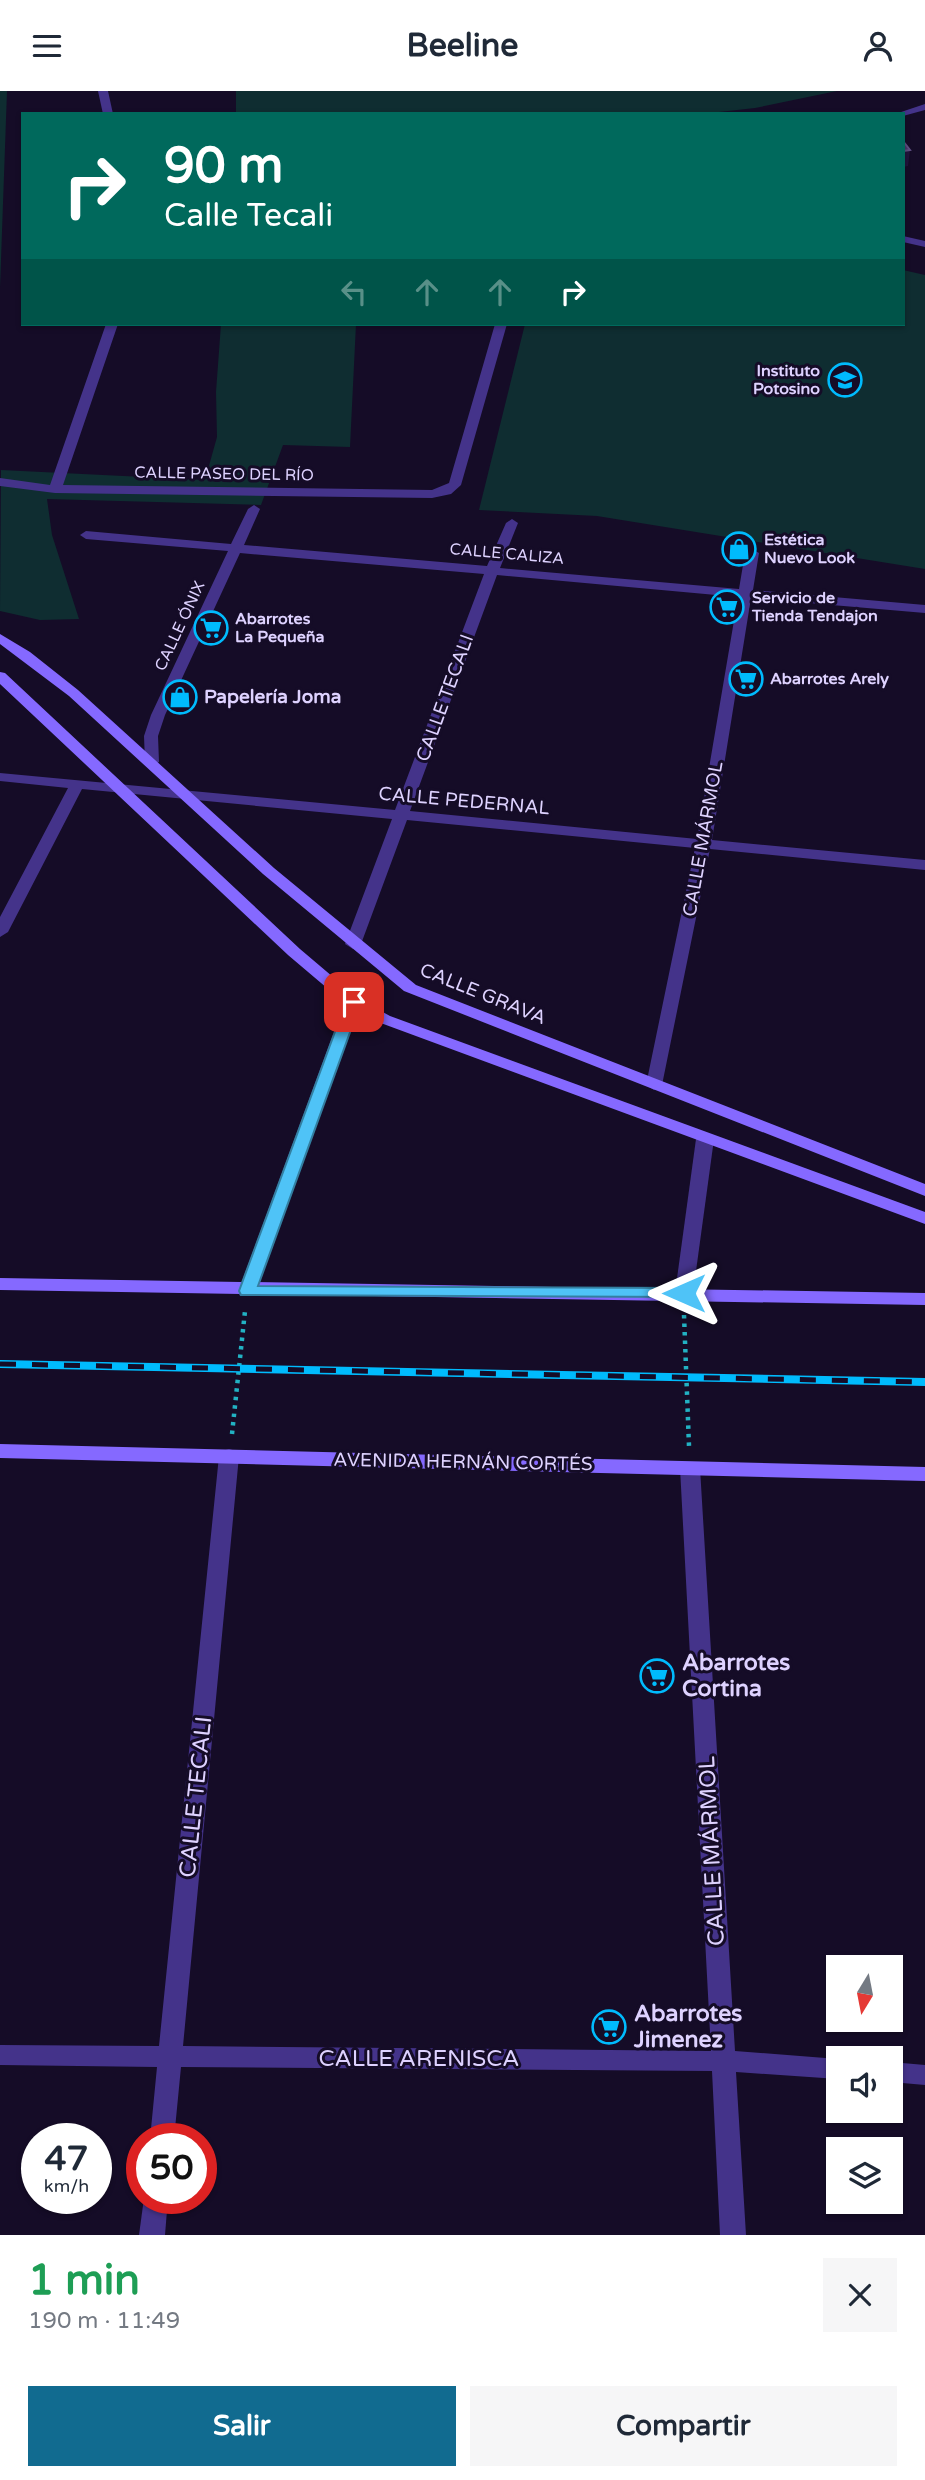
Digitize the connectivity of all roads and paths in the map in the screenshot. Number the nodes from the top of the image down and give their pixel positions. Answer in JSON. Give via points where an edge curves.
{"nodes":[{"id":1,"x":103,"y":91,"type":"edge"},
{"id":2,"x":925,"y":107,"type":"edge"},
{"id":3,"x":108,"y":112,"type":"edge"},
{"id":4,"x":905,"y":113,"type":"edge"},
{"id":5,"x":905,"y":239,"type":"edge"},
{"id":6,"x":925,"y":244,"type":"edge"},
{"id":7,"x":111,"y":326,"type":"edge"},
{"id":8,"x":500,"y":326,"type":"edge"},
{"id":9,"x":0,"y":482,"type":"edge"},
{"id":10,"x":55,"y":489,"type":"junction"},
{"id":11,"x":254,"y":509,"type":"dead end"},
{"id":12,"x":512,"y":523,"type":"dead end"},
{"id":13,"x":86,"y":535,"type":"dead end"},
{"id":14,"x":236,"y":549,"type":"junction"},
{"id":15,"x":752,"y":553,"type":"dead end"},
{"id":16,"x":492,"y":570,"type":"junction"},
{"id":17,"x":745,"y":592,"type":"junction"},
{"id":18,"x":925,"y":609,"type":"edge"},
{"id":19,"x":0,"y":639,"type":"edge"},
{"id":20,"x":0,"y":676,"type":"edge"},
{"id":21,"x":152,"y":762,"type":"junction"},
{"id":22,"x":0,"y":777,"type":"edge"},
{"id":23,"x":77,"y":784,"type":"junction"},
{"id":24,"x":119,"y":789,"type":"junction"},
{"id":25,"x":186,"y":795,"type":"junction"},
{"id":26,"x":403,"y":814,"type":"junction"},
{"id":27,"x":704,"y":843,"type":"junction"},
{"id":28,"x":925,"y":865,"type":"edge"},
{"id":29,"x":0,"y":932,"type":"edge"},
{"id":30,"x":353,"y":944,"type":"junction"},
{"id":31,"x":354,"y":1002,"type":"junction"},
{"id":32,"x":654,"y":1085,"type":"junction"},
{"id":33,"x":705,"y":1139,"type":"junction"},
{"id":34,"x":925,"y":1190,"type":"edge"},
{"id":35,"x":925,"y":1218,"type":"edge"},
{"id":36,"x":0,"y":1284,"type":"edge"},
{"id":37,"x":247,"y":1291,"type":"junction"},
{"id":38,"x":684,"y":1293,"type":"junction"},
{"id":39,"x":925,"y":1299,"type":"edge"},
{"id":40,"x":0,"y":1451,"type":"edge"},
{"id":41,"x":229,"y":1456,"type":"junction"},
{"id":42,"x":690,"y":1468,"type":"junction"},
{"id":43,"x":925,"y":1474,"type":"edge"},
{"id":44,"x":0,"y":2055,"type":"edge"},
{"id":45,"x":171,"y":2057,"type":"junction"},
{"id":46,"x":724,"y":2061,"type":"junction"},
{"id":47,"x":826,"y":2068,"type":"edge"},
{"id":48,"x":903,"y":2073,"type":"edge"},
{"id":49,"x":925,"y":2075,"type":"edge"},
{"id":50,"x":164,"y":2123,"type":"edge"},
{"id":51,"x":154,"y":2214,"type":"edge"},
{"id":52,"x":152,"y":2235,"type":"edge"},
{"id":53,"x":733,"y":2235,"type":"edge"}],
"edges":[{"from":1,"to":3,"type":"street"},
{"from":2,"to":4,"type":"street"},
{"from":5,"to":6,"type":"street"},
{"from":7,"to":10,"type":"street"},
{"from":8,"to":10,"type":"street","name":"CALLE PASEO DEL RÍO","via":[[455,485],[447,491]]},
{"from":9,"to":10,"type":"street","name":"CALLE PASEO DEL RÍO"},
{"from":11,"to":14,"type":"street","name":"CALLE ÓNIX"},
{"from":12,"to":16,"type":"street","name":"CALLE TECALI"},
{"from":13,"to":14,"type":"street","name":"CALLE CALIZA"},
{"from":14,"to":16,"type":"street","name":"CALLE CALIZA"},
{"from":14,"to":21,"type":"street","name":"CALLE ÓNIX","via":[[158,715],[151,736]]},
{"from":15,"to":17,"type":"street","name":"CALLE MÁRMOL"},
{"from":16,"to":17,"type":"street","name":"CALLE CALIZA"},
{"from":16,"to":26,"type":"street","name":"CALLE TECALI"},
{"from":17,"to":18,"type":"street","name":"CALLE CALIZA"},
{"from":17,"to":27,"type":"street","name":"CALLE MÁRMOL"},
{"from":19,"to":21,"type":"main road","name":"CALLE GRAVA"},
{"from":20,"to":24,"type":"main road"},
{"from":21,"to":25,"type":"main road","name":"CALLE GRAVA"},
{"from":22,"to":23,"type":"street","name":"CALLE PEDERNAL"},
{"from":23,"to":24,"type":"street","name":"CALLE PEDERNAL"},
{"from":23,"to":29,"type":"street"},
{"from":24,"to":25,"type":"street","name":"CALLE PEDERNAL"},
{"from":24,"to":31,"type":"main road"},
{"from":25,"to":26,"type":"street","name":"CALLE PEDERNAL"},
{"from":25,"to":30,"type":"main road","name":"CALLE GRAVA"},
{"from":26,"to":27,"type":"street","name":"CALLE PEDERNAL"},
{"from":26,"to":30,"type":"street","name":"CALLE TECALI"},
{"from":27,"to":28,"type":"street","name":"CALLE PEDERNAL"},
{"from":27,"to":32,"type":"street","name":"CALLE MÁRMOL"},
{"from":30,"to":32,"type":"main road","name":"CALLE GRAVA","via":[[410,988]]},
{"from":31,"to":33,"type":"main road","via":[[384,1019]]},
{"from":31,"to":37,"type":"street"},
{"from":32,"to":34,"type":"main road","name":"CALLE GRAVA"},
{"from":33,"to":35,"type":"main road"},
{"from":33,"to":38,"type":"street"},
{"from":36,"to":37,"type":"main road"},
{"from":37,"to":38,"type":"main road"},
{"from":37,"to":41,"type":"path"},
{"from":38,"to":39,"type":"main road"},
{"from":38,"to":42,"type":"path"},
{"from":40,"to":41,"type":"main road","name":"AVENIDA HERNÁN CORTÉS"},
{"from":41,"to":42,"type":"main road","name":"AVENIDA HERNÁN CORTÉS"},
{"from":41,"to":45,"type":"street","name":"CALLE TECALI"},
{"from":42,"to":43,"type":"main road","name":"AVENIDA HERNÁN CORTÉS"},
{"from":42,"to":46,"type":"street","name":"CALLE MÁRMOL"},
{"from":44,"to":45,"type":"street","name":"CALLE ARENISCA"},
{"from":45,"to":46,"type":"street","name":"CALLE ARENISCA"},
{"from":45,"to":50,"type":"street","name":"CALLE TECALI"},
{"from":46,"to":47,"type":"street","name":"CALLE ARENISCA"},
{"from":46,"to":53,"type":"street","name":"CALLE MÁRMOL"},
{"from":48,"to":49,"type":"street"},
{"from":51,"to":52,"type":"street"}]}
